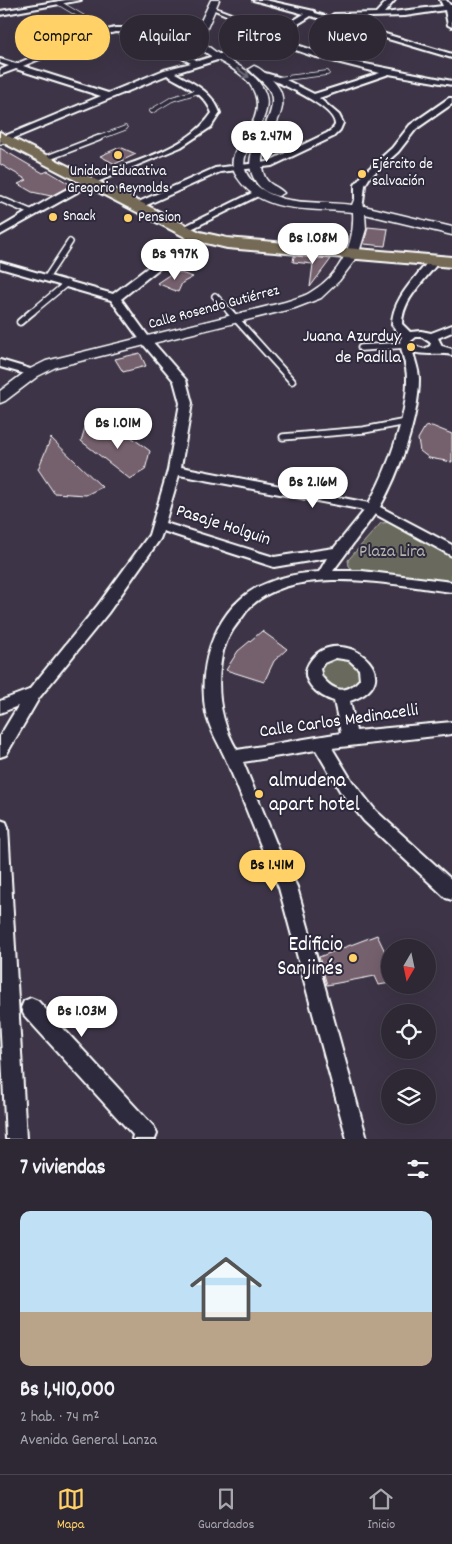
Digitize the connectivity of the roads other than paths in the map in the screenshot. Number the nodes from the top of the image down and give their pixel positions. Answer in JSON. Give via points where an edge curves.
{"nodes":[{"id":1,"x":78,"y":0,"type":"edge"},
{"id":2,"x":256,"y":0,"type":"edge"},
{"id":3,"x":392,"y":0,"type":"edge"},
{"id":4,"x":443,"y":0,"type":"edge"},
{"id":5,"x":59,"y":3,"type":"junction"},
{"id":6,"x":218,"y":4,"type":"edge"},
{"id":7,"x":450,"y":7,"type":"edge"},
{"id":8,"x":312,"y":12,"type":"junction"},
{"id":9,"x":0,"y":13,"type":"edge"},
{"id":10,"x":79,"y":15,"type":"edge"},
{"id":11,"x":237,"y":15,"type":"edge"},
{"id":12,"x":322,"y":15,"type":"edge"},
{"id":13,"x":378,"y":15,"type":"joint"},
{"id":14,"x":299,"y":21,"type":"edge"},
{"id":15,"x":452,"y":25,"type":"edge"},
{"id":16,"x":386,"y":37,"type":"edge"},
{"id":17,"x":219,"y":47,"type":"edge"},
{"id":18,"x":299,"y":47,"type":"edge"},
{"id":19,"x":452,"y":56,"type":"edge"},
{"id":20,"x":219,"y":57,"type":"joint"},
{"id":21,"x":224,"y":60,"type":"edge"},
{"id":22,"x":241,"y":60,"type":"edge"},
{"id":23,"x":0,"y":61,"type":"edge"},
{"id":24,"x":196,"y":62,"type":"junction"},
{"id":25,"x":18,"y":65,"type":"junction"},
{"id":26,"x":166,"y":72,"type":"junction"},
{"id":27,"x":0,"y":73,"type":"edge"},
{"id":28,"x":261,"y":73,"type":"junction"},
{"id":29,"x":327,"y":73,"type":"dead end"},
{"id":30,"x":389,"y":73,"type":"junction"},
{"id":31,"x":278,"y":78,"type":"junction"},
{"id":32,"x":452,"y":83,"type":"edge"},
{"id":33,"x":199,"y":91,"type":"junction"},
{"id":34,"x":109,"y":96,"type":"junction"},
{"id":35,"x":314,"y":98,"type":"junction"},
{"id":36,"x":451,"y":104,"type":"edge"},
{"id":37,"x":152,"y":111,"type":"dead end"},
{"id":38,"x":125,"y":128,"type":"dead end"},
{"id":39,"x":2,"y":138,"type":"edge"},
{"id":40,"x":47,"y":158,"type":"junction"},
{"id":41,"x":253,"y":165,"type":"junction"},
{"id":42,"x":238,"y":166,"type":"junction"},
{"id":43,"x":88,"y":182,"type":"junction"},
{"id":44,"x":260,"y":194,"type":"junction"},
{"id":45,"x":0,"y":199,"type":"edge"},
{"id":46,"x":358,"y":205,"type":"junction"},
{"id":47,"x":137,"y":206,"type":"junction"},
{"id":48,"x":33,"y":213,"type":"junction"},
{"id":49,"x":452,"y":224,"type":"edge"},
{"id":50,"x":452,"y":231,"type":"edge"},
{"id":51,"x":0,"y":232,"type":"edge"},
{"id":52,"x":188,"y":233,"type":"junction"},
{"id":53,"x":70,"y":242,"type":"dead end"},
{"id":54,"x":354,"y":253,"type":"junction"},
{"id":55,"x":434,"y":261,"type":"junction"},
{"id":56,"x":452,"y":262,"type":"edge"},
{"id":57,"x":0,"y":265,"type":"edge"},
{"id":58,"x":47,"y":277,"type":"junction"},
{"id":59,"x":67,"y":283,"type":"junction"},
{"id":60,"x":215,"y":296,"type":"dead end"},
{"id":61,"x":115,"y":298,"type":"junction"},
{"id":62,"x":235,"y":318,"type":"junction"},
{"id":63,"x":20,"y":322,"type":"dead end"},
{"id":64,"x":452,"y":328,"type":"edge"},
{"id":65,"x":147,"y":342,"type":"junction"},
{"id":66,"x":434,"y":342,"type":"junction"},
{"id":67,"x":407,"y":343,"type":"junction"},
{"id":68,"x":361,"y":348,"type":"dead end"},
{"id":69,"x":452,"y":352,"type":"edge"},
{"id":70,"x":0,"y":363,"type":"edge"},
{"id":71,"x":33,"y":373,"type":"junction"},
{"id":72,"x":292,"y":381,"type":"dead end"},
{"id":73,"x":0,"y":398,"type":"edge"},
{"id":74,"x":406,"y":422,"type":"junction"},
{"id":75,"x":283,"y":438,"type":"dead end"},
{"id":76,"x":174,"y":470,"type":"junction"},
{"id":77,"x":372,"y":509,"type":"junction"},
{"id":78,"x":158,"y":525,"type":"junction"},
{"id":79,"x":452,"y":551,"type":"edge"},
{"id":80,"x":336,"y":552,"type":"junction"},
{"id":81,"x":324,"y":575,"type":"junction"},
{"id":82,"x":452,"y":587,"type":"edge"},
{"id":83,"x":34,"y":694,"type":"junction"},
{"id":84,"x":342,"y":696,"type":"dead end"},
{"id":85,"x":0,"y":707,"type":"edge"},
{"id":86,"x":452,"y":728,"type":"edge"},
{"id":87,"x":350,"y":738,"type":"junction"},
{"id":88,"x":321,"y":744,"type":"junction"},
{"id":89,"x":0,"y":750,"type":"edge"},
{"id":90,"x":232,"y":757,"type":"junction"},
{"id":91,"x":0,"y":827,"type":"edge"},
{"id":92,"x":452,"y":892,"type":"edge"},
{"id":93,"x":31,"y":1008,"type":"dead end"},
{"id":94,"x":16,"y":1139,"type":"edge"},
{"id":95,"x":142,"y":1139,"type":"edge"},
{"id":96,"x":358,"y":1139,"type":"edge"}],
"edges":[{"from":1,"to":5,"type":"street"},
{"from":2,"to":8,"type":"street","via":[[301,7]]},
{"from":3,"to":13,"type":"street"},
{"from":4,"to":7,"type":"street"},
{"from":5,"to":9,"type":"street"},
{"from":5,"to":10,"type":"lane"},
{"from":6,"to":11,"type":"street"},
{"from":6,"to":17,"type":"street","via":[[210,39]]},
{"from":6,"to":20,"type":"street","via":[[197,35],[197,40]]},
{"from":7,"to":13,"type":"street","via":[[414,14]]},
{"from":7,"to":15,"type":"street"},
{"from":8,"to":12,"type":"street"},
{"from":8,"to":14,"type":"street"},
{"from":16,"to":19,"type":"street"},
{"from":18,"to":30,"type":"street","via":[[341,64]]},
{"from":20,"to":24,"type":"street"},
{"from":21,"to":42,"type":"street","one_way":true,"via":[[256,85],[264,106],[253,133],[240,150]]},
{"from":22,"to":28,"type":"street"},
{"from":23,"to":25,"type":"street"},
{"from":24,"to":25,"type":"street","via":[[136,32],[122,30],[103,32]]},
{"from":24,"to":26,"type":"street"},
{"from":25,"to":27,"type":"street"},
{"from":25,"to":34,"type":"street"},
{"from":26,"to":33,"type":"street"},
{"from":26,"to":34,"type":"street"},
{"from":28,"to":31,"type":"street"},
{"from":28,"to":41,"type":"street","via":[[272,88],[277,107],[272,126],[254,156]]},
{"from":29,"to":31,"type":"lane"},
{"from":30,"to":32,"type":"street"},
{"from":30,"to":35,"type":"street"},
{"from":31,"to":35,"type":"street"},
{"from":33,"to":37,"type":"lane","via":[[172,99]]},
{"from":33,"to":43,"type":"street","via":[[216,108],[210,124],[175,147]]},
{"from":34,"to":39,"type":"street"},
{"from":35,"to":41,"type":"street","via":[[338,118],[339,126],[334,132],[269,164]]},
{"from":36,"to":46,"type":"street","name":"Calle Rosendo Gutiérrez","via":[[413,127],[395,150],[367,175],[360,185]]},
{"from":38,"to":40,"type":"lane"},
{"from":39,"to":40,"type":"main road"},
{"from":40,"to":43,"type":"main road"},
{"from":41,"to":42,"type":"street"},
{"from":41,"to":46,"type":"street","via":[[264,185],[281,194]]},
{"from":42,"to":44,"type":"street","via":[[251,188]]},
{"from":42,"to":47,"type":"street","via":[[218,170]]},
{"from":43,"to":47,"type":"main road"},
{"from":43,"to":48,"type":"street"},
{"from":44,"to":46,"type":"street","via":[[285,202]]},
{"from":44,"to":52,"type":"street"},
{"from":45,"to":48,"type":"lane"},
{"from":46,"to":49,"type":"street"},
{"from":46,"to":50,"type":"street"},
{"from":46,"to":54,"type":"street","name":"Calle Rosendo Gutiérrez","via":[[360,229]]},
{"from":47,"to":52,"type":"main road"},
{"from":48,"to":51,"type":"street"},
{"from":52,"to":54,"type":"main road","via":[[227,243]]},
{"from":52,"to":61,"type":"street"},
{"from":53,"to":58,"type":"lane"},
{"from":54,"to":55,"type":"main road"},
{"from":54,"to":62,"type":"street","name":"Calle Rosendo Gutiérrez","via":[[316,294],[295,303]]},
{"from":55,"to":56,"type":"main road"},
{"from":55,"to":67,"type":"street","via":[[397,312],[397,325]]},
{"from":57,"to":58,"type":"street"},
{"from":58,"to":59,"type":"street"},
{"from":59,"to":61,"type":"street"},
{"from":59,"to":63,"type":"lane"},
{"from":60,"to":62,"type":"lane"},
{"from":61,"to":65,"type":"street"},
{"from":62,"to":65,"type":"street","name":"Calle Rosendo Gutiérrez"},
{"from":62,"to":72,"type":"lane"},
{"from":64,"to":66,"type":"street"},
{"from":65,"to":71,"type":"street","name":"Calle Rosendo Gutiérrez","via":[[65,360]]},
{"from":65,"to":76,"type":"street","via":[[180,380],[186,403]]},
{"from":66,"to":67,"type":"street","via":[[422,334]]},
{"from":66,"to":67,"type":"street","via":[[425,352]]},
{"from":66,"to":69,"type":"street"},
{"from":67,"to":68,"type":"lane"},
{"from":67,"to":74,"type":"street","via":[[413,376]]},
{"from":70,"to":71,"type":"street"},
{"from":71,"to":73,"type":"street","name":"Calle Rosendo Gutiérrez"},
{"from":74,"to":75,"type":"lane","via":[[364,430]]},
{"from":74,"to":77,"type":"street","via":[[380,496]]},
{"from":76,"to":77,"type":"street"},
{"from":76,"to":78,"type":"street"},
{"from":77,"to":79,"type":"street"},
{"from":77,"to":80,"type":"street"},
{"from":78,"to":80,"type":"street","name":"Pasaje Holguin","via":[[274,562]]},
{"from":78,"to":83,"type":"street","via":[[155,536],[128,576]]},
{"from":80,"to":81,"type":"street"},
{"from":81,"to":82,"type":"street"},
{"from":81,"to":90,"type":"street","via":[[288,582],[249,598],[231,619],[215,649],[210,685],[211,708]]},
{"from":83,"to":85,"type":"street"},
{"from":83,"to":89,"type":"street"},
{"from":84,"to":87,"type":"street"},
{"from":86,"to":87,"type":"street","name":"Calle Carlos Medinacelli"},
{"from":87,"to":88,"type":"street","name":"Calle Carlos Medinacelli"},
{"from":88,"to":90,"type":"street","name":"Calle Carlos Medinacelli"},
{"from":88,"to":92,"type":"street","via":[[346,786],[370,816]]},
{"from":90,"to":96,"type":"street","via":[[288,887]]},
{"from":91,"to":94,"type":"street"},
{"from":93,"to":95,"type":"street","via":[[147,1134]]}]}
